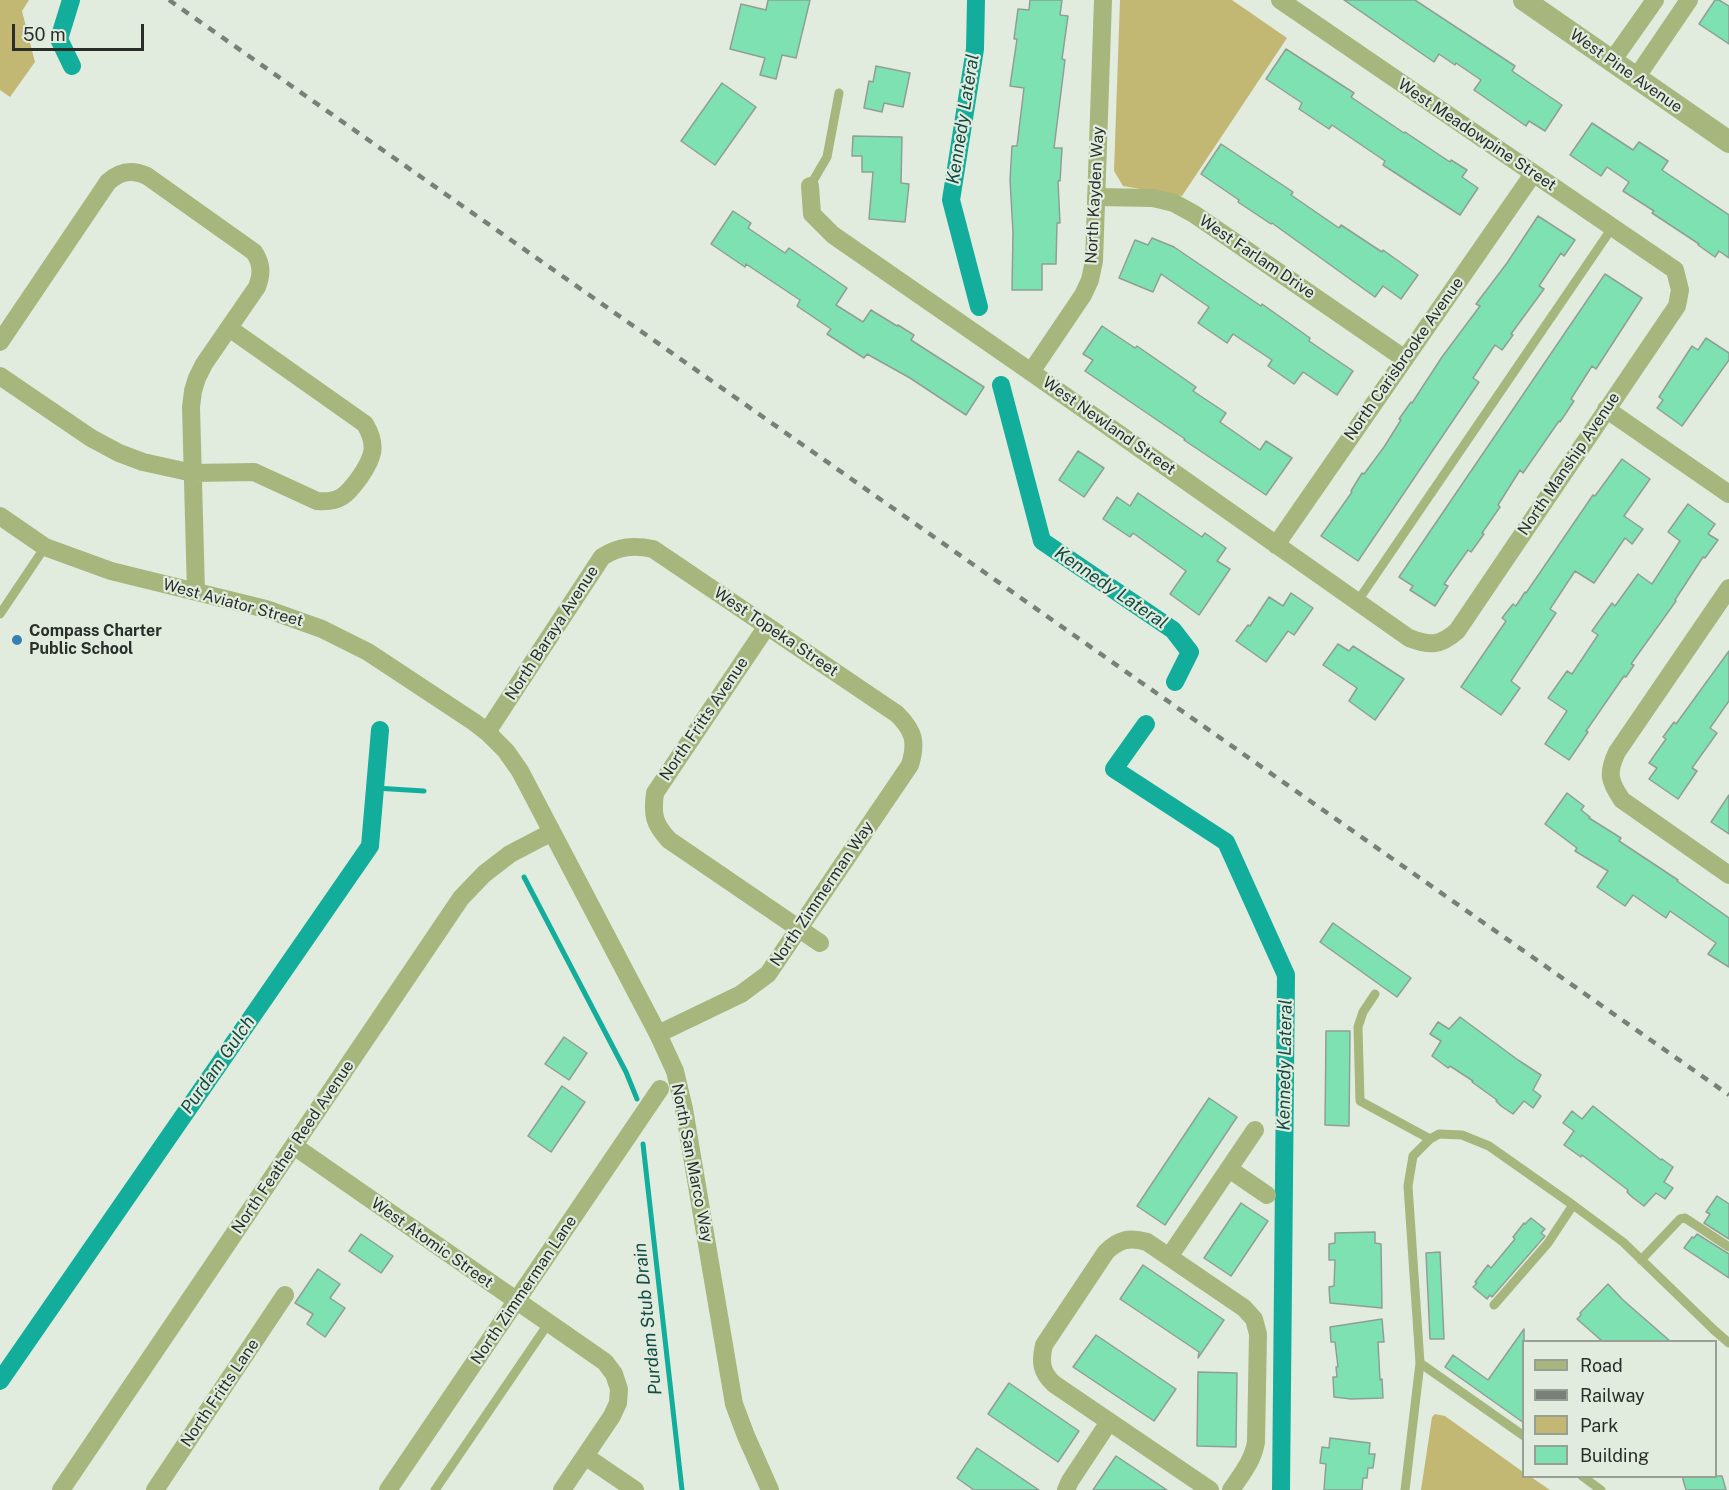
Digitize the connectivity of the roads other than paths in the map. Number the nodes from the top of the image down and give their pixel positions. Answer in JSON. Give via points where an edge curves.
{"nodes":[{"id":1,"x":1103,"y":0,"type":"edge"},
{"id":2,"x":1280,"y":0,"type":"edge"},
{"id":3,"x":1524,"y":0,"type":"edge"},
{"id":4,"x":1655,"y":0,"type":"edge"},
{"id":5,"x":1689,"y":0,"type":"edge"},
{"id":6,"x":1612,"y":61,"type":"junction"},
{"id":7,"x":1636,"y":78,"type":"junction"},
{"id":8,"x":839,"y":93,"type":"dead end"},
{"id":9,"x":1729,"y":142,"type":"edge"},
{"id":10,"x":1533,"y":174,"type":"junction"},
{"id":11,"x":810,"y":186,"type":"joint"},
{"id":12,"x":1096,"y":197,"type":"junction"},
{"id":13,"x":1612,"y":228,"type":"junction"},
{"id":14,"x":1675,"y":270,"type":"joint"},
{"id":15,"x":229,"y":328,"type":"junction"},
{"id":16,"x":0,"y":342,"type":"edge"},
{"id":17,"x":1405,"y":359,"type":"junction"},
{"id":18,"x":1031,"y":372,"type":"junction"},
{"id":19,"x":0,"y":376,"type":"edge"},
{"id":20,"x":1606,"y":409,"type":"junction"},
{"id":21,"x":193,"y":473,"type":"junction"},
{"id":22,"x":1729,"y":494,"type":"edge"},
{"id":23,"x":0,"y":516,"type":"edge"},
{"id":24,"x":1276,"y":544,"type":"junction"},
{"id":25,"x":626,"y":546,"type":"joint"},
{"id":26,"x":45,"y":548,"type":"junction"},
{"id":27,"x":1729,"y":588,"type":"edge"},
{"id":28,"x":196,"y":592,"type":"junction"},
{"id":29,"x":1357,"y":602,"type":"junction"},
{"id":30,"x":0,"y":614,"type":"edge"},
{"id":31,"x":767,"y":626,"type":"junction"},
{"id":32,"x":1434,"y":644,"type":"joint"},
{"id":33,"x":487,"y":732,"type":"junction"},
{"id":34,"x":914,"y":737,"type":"joint"},
{"id":35,"x":552,"y":832,"type":"junction"},
{"id":36,"x":1729,"y":875,"type":"edge"},
{"id":37,"x":798,"y":928,"type":"junction"},
{"id":38,"x":820,"y":943,"type":"dead end"},
{"id":39,"x":1375,"y":994,"type":"dead end"},
{"id":40,"x":658,"y":1034,"type":"junction"},
{"id":41,"x":660,"y":1089,"type":"dead end"},
{"id":42,"x":1255,"y":1130,"type":"dead end"},
{"id":43,"x":1430,"y":1139,"type":"junction"},
{"id":44,"x":294,"y":1146,"type":"junction"},
{"id":45,"x":1229,"y":1168,"type":"junction"},
{"id":46,"x":1267,"y":1195,"type":"dead end"},
{"id":47,"x":1573,"y":1205,"type":"junction"},
{"id":48,"x":1729,"y":1247,"type":"edge"},
{"id":49,"x":1169,"y":1257,"type":"junction"},
{"id":50,"x":1641,"y":1260,"type":"junction"},
{"id":51,"x":285,"y":1295,"type":"dead end"},
{"id":52,"x":516,"y":1302,"type":"junction"},
{"id":53,"x":1494,"y":1305,"type":"dead end"},
{"id":54,"x":548,"y":1324,"type":"junction"},
{"id":55,"x":1729,"y":1343,"type":"edge"},
{"id":56,"x":1420,"y":1363,"type":"junction"},
{"id":57,"x":1109,"y":1422,"type":"junction"},
{"id":58,"x":1522,"y":1435,"type":"edge"},
{"id":59,"x":585,"y":1456,"type":"junction"},
{"id":60,"x":1585,"y":1478,"type":"edge"},
{"id":61,"x":61,"y":1490,"type":"edge"},
{"id":62,"x":155,"y":1490,"type":"edge"},
{"id":63,"x":388,"y":1490,"type":"edge"},
{"id":64,"x":435,"y":1490,"type":"edge"},
{"id":65,"x":562,"y":1490,"type":"edge"},
{"id":66,"x":635,"y":1490,"type":"edge"},
{"id":67,"x":770,"y":1490,"type":"edge"},
{"id":68,"x":1066,"y":1490,"type":"edge"},
{"id":69,"x":1210,"y":1490,"type":"edge"},
{"id":70,"x":1231,"y":1490,"type":"edge"},
{"id":71,"x":1405,"y":1490,"type":"edge"},
{"id":72,"x":1601,"y":1490,"type":"edge"}],
"edges":[{"from":1,"to":12,"type":"street","name":"North Kayden Way"},
{"from":2,"to":10,"type":"street","name":"West Meadowpine Street"},
{"from":3,"to":6,"type":"street","name":"West Pine Avenue"},
{"from":4,"to":6,"type":"street"},
{"from":5,"to":7,"type":"street"},
{"from":6,"to":7,"type":"street","name":"West Pine Avenue"},
{"from":7,"to":9,"type":"street","name":"West Pine Avenue"},
{"from":8,"to":11,"type":"lane","via":[[827,158]]},
{"from":10,"to":13,"type":"street","name":"West Meadowpine Street"},
{"from":10,"to":17,"type":"street","name":"North Carisbrooke Avenue"},
{"from":11,"to":18,"type":"street","name":"West Newland Street","via":[[812,214],[833,235]]},
{"from":12,"to":17,"type":"street","name":"West Farlam Drive","via":[[1153,198],[1184,208]]},
{"from":12,"to":18,"type":"street","name":"North Kayden Way","via":[[1090,280]]},
{"from":13,"to":14,"type":"street","name":"West Meadowpine Street"},
{"from":13,"to":29,"type":"lane"},
{"from":14,"to":20,"type":"street","name":"North Manship Avenue","via":[[1680,290],[1677,306]]},
{"from":15,"to":16,"type":"street","via":[[260,280],[258,259],[249,248],[147,176],[127,172],[108,182]]},
{"from":15,"to":21,"type":"street","via":[[204,364],[193,391]]},
{"from":15,"to":21,"type":"street","via":[[365,424],[373,451],[368,466],[348,493],[327,502],[254,472]]},
{"from":17,"to":24,"type":"street","name":"North Carisbrooke Avenue"},
{"from":18,"to":24,"type":"street","name":"West Newland Street"},
{"from":19,"to":21,"type":"street","via":[[119,453]]},
{"from":20,"to":22,"type":"street"},
{"from":20,"to":32,"type":"street","name":"North Manship Avenue","via":[[1457,630]]},
{"from":21,"to":28,"type":"street"},
{"from":23,"to":26,"type":"street","name":"West Aviator Street"},
{"from":24,"to":29,"type":"street","name":"West Newland Street"},
{"from":25,"to":31,"type":"street","name":"West Topeka Street","via":[[653,549]]},
{"from":25,"to":33,"type":"street","name":"North Baraya Avenue","via":[[602,557]]},
{"from":26,"to":28,"type":"street","name":"West Aviator Street","via":[[111,571]]},
{"from":26,"to":30,"type":"lane"},
{"from":27,"to":36,"type":"street","via":[[1617,752],[1609,774],[1622,800]]},
{"from":28,"to":33,"type":"street","name":"West Aviator Street","via":[[266,609],[322,629],[368,652]]},
{"from":29,"to":32,"type":"street","name":"West Newland Street","via":[[1409,638]]},
{"from":31,"to":34,"type":"street","name":"West Topeka Street","via":[[897,714]]},
{"from":31,"to":37,"type":"street","name":"North Fritts Avenue","via":[[655,793],[654,816],[669,840]]},
{"from":33,"to":35,"type":"street","name":"North San Marco Way","via":[[520,771]]},
{"from":34,"to":37,"type":"street","name":"North Zimmerman Way","via":[[910,765]]},
{"from":35,"to":40,"type":"street","name":"North San Marco Way"},
{"from":35,"to":44,"type":"street","name":"North Feather Reed Avenue","via":[[510,854],[461,898]]},
{"from":37,"to":38,"type":"street"},
{"from":37,"to":40,"type":"street","name":"North Zimmerman Way","via":[[768,974],[741,994]]},
{"from":39,"to":43,"type":"lane","via":[[1358,1027],[1360,1101]]},
{"from":40,"to":67,"type":"street","name":"North San Marco Way","via":[[675,1071],[684,1109],[734,1404]]},
{"from":41,"to":52,"type":"street","name":"North Zimmerman Lane"},
{"from":42,"to":45,"type":"street"},
{"from":43,"to":47,"type":"lane","via":[[1439,1134],[1462,1135],[1489,1146]]},
{"from":43,"to":56,"type":"lane","via":[[1413,1156],[1408,1186]]},
{"from":44,"to":52,"type":"street","name":"West Atomic Street"},
{"from":44,"to":61,"type":"street","name":"North Feather Reed Avenue"},
{"from":45,"to":46,"type":"street"},
{"from":45,"to":49,"type":"street"},
{"from":47,"to":50,"type":"lane"},
{"from":47,"to":53,"type":"lane","via":[[1548,1243]]},
{"from":48,"to":50,"type":"lane","via":[[1685,1218]]},
{"from":49,"to":57,"type":"street","via":[[1136,1239],[1114,1244],[1044,1345],[1041,1359],[1047,1377]]},
{"from":49,"to":70,"type":"street","via":[[1244,1308],[1254,1319],[1258,1334],[1256,1442],[1254,1453]]},
{"from":50,"to":55,"type":"lane"},
{"from":51,"to":62,"type":"street","name":"North Fritts Lane"},
{"from":52,"to":54,"type":"street","name":"West Atomic Street"},
{"from":52,"to":63,"type":"street","name":"North Zimmerman Lane"},
{"from":54,"to":59,"type":"street","name":"West Atomic Street","via":[[604,1362],[619,1389],[612,1416]]},
{"from":54,"to":64,"type":"lane"},
{"from":56,"to":58,"type":"lane"},
{"from":56,"to":71,"type":"lane"},
{"from":57,"to":68,"type":"street"},
{"from":57,"to":69,"type":"street"},
{"from":59,"to":65,"type":"street"},
{"from":59,"to":66,"type":"street"},
{"from":60,"to":72,"type":"lane"}]}
